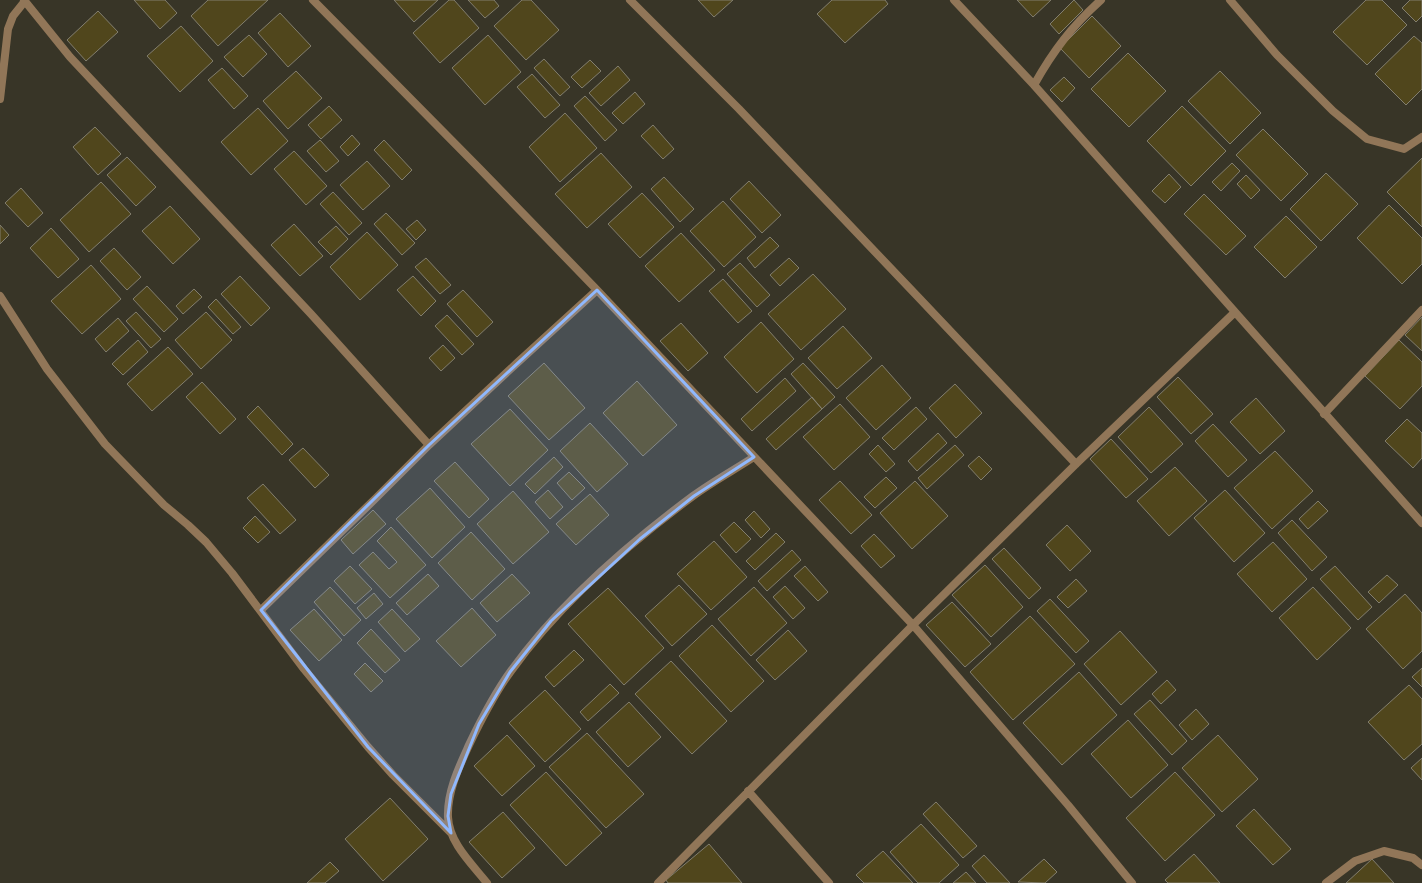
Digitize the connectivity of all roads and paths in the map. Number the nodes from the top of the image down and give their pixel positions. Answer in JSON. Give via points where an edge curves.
{"nodes":[{"id":1,"x":24,"y":0,"type":"edge"},
{"id":2,"x":313,"y":0,"type":"edge"},
{"id":3,"x":630,"y":0,"type":"edge"},
{"id":4,"x":954,"y":0,"type":"edge"},
{"id":5,"x":1101,"y":0,"type":"edge"},
{"id":6,"x":1230,"y":0,"type":"edge"},
{"id":7,"x":1034,"y":85,"type":"junction"},
{"id":8,"x":0,"y":98,"type":"edge"},
{"id":9,"x":1422,"y":137,"type":"edge"},
{"id":10,"x":597,"y":290,"type":"junction"},
{"id":11,"x":0,"y":296,"type":"edge"},
{"id":12,"x":1422,"y":310,"type":"edge"},
{"id":13,"x":1234,"y":313,"type":"junction"},
{"id":14,"x":1324,"y":414,"type":"junction"},
{"id":15,"x":429,"y":445,"type":"junction"},
{"id":16,"x":754,"y":457,"type":"junction"},
{"id":17,"x":1076,"y":464,"type":"junction"},
{"id":18,"x":1422,"y":523,"type":"edge"},
{"id":19,"x":261,"y":610,"type":"junction"},
{"id":20,"x":913,"y":625,"type":"junction"},
{"id":21,"x":748,"y":791,"type":"junction"},
{"id":22,"x":451,"y":834,"type":"junction"},
{"id":23,"x":1422,"y":865,"type":"edge"},
{"id":24,"x":488,"y":883,"type":"edge"},
{"id":25,"x":658,"y":883,"type":"edge"},
{"id":26,"x":829,"y":883,"type":"edge"},
{"id":27,"x":1132,"y":883,"type":"edge"},
{"id":28,"x":1326,"y":883,"type":"edge"}],
"edges":[{"from":1,"to":8,"type":"street","via":[[8,29]]},
{"from":1,"to":15,"type":"street","via":[[70,58],[311,314]]},
{"from":2,"to":10,"type":"street"},
{"from":3,"to":17,"type":"street","via":[[750,121]]},
{"from":4,"to":7,"type":"street"},
{"from":5,"to":7,"type":"street","via":[[1063,39]]},
{"from":6,"to":9,"type":"street","via":[[1277,55],[1333,111],[1367,139],[1404,149]]},
{"from":7,"to":13,"type":"street"},
{"from":10,"to":15,"type":"street"},
{"from":10,"to":16,"type":"street"},
{"from":11,"to":19,"type":"street","via":[[47,369],[105,444],[164,505],[206,542]]},
{"from":12,"to":14,"type":"street"},
{"from":13,"to":14,"type":"street"},
{"from":13,"to":17,"type":"street"},
{"from":14,"to":18,"type":"street"},
{"from":15,"to":19,"type":"street"},
{"from":16,"to":20,"type":"street"},
{"from":16,"to":22,"type":"street","via":[[694,496],[634,543],[551,621],[519,660],[479,724],[458,768],[448,816]]},
{"from":17,"to":20,"type":"street"},
{"from":19,"to":22,"type":"street","via":[[304,669],[368,747]]},
{"from":20,"to":21,"type":"street"},
{"from":20,"to":27,"type":"street"},
{"from":21,"to":25,"type":"street"},
{"from":21,"to":26,"type":"street"},
{"from":22,"to":24,"type":"street","via":[[458,847]]},
{"from":23,"to":28,"type":"street","via":[[1413,858],[1384,851],[1355,862]]}]}
